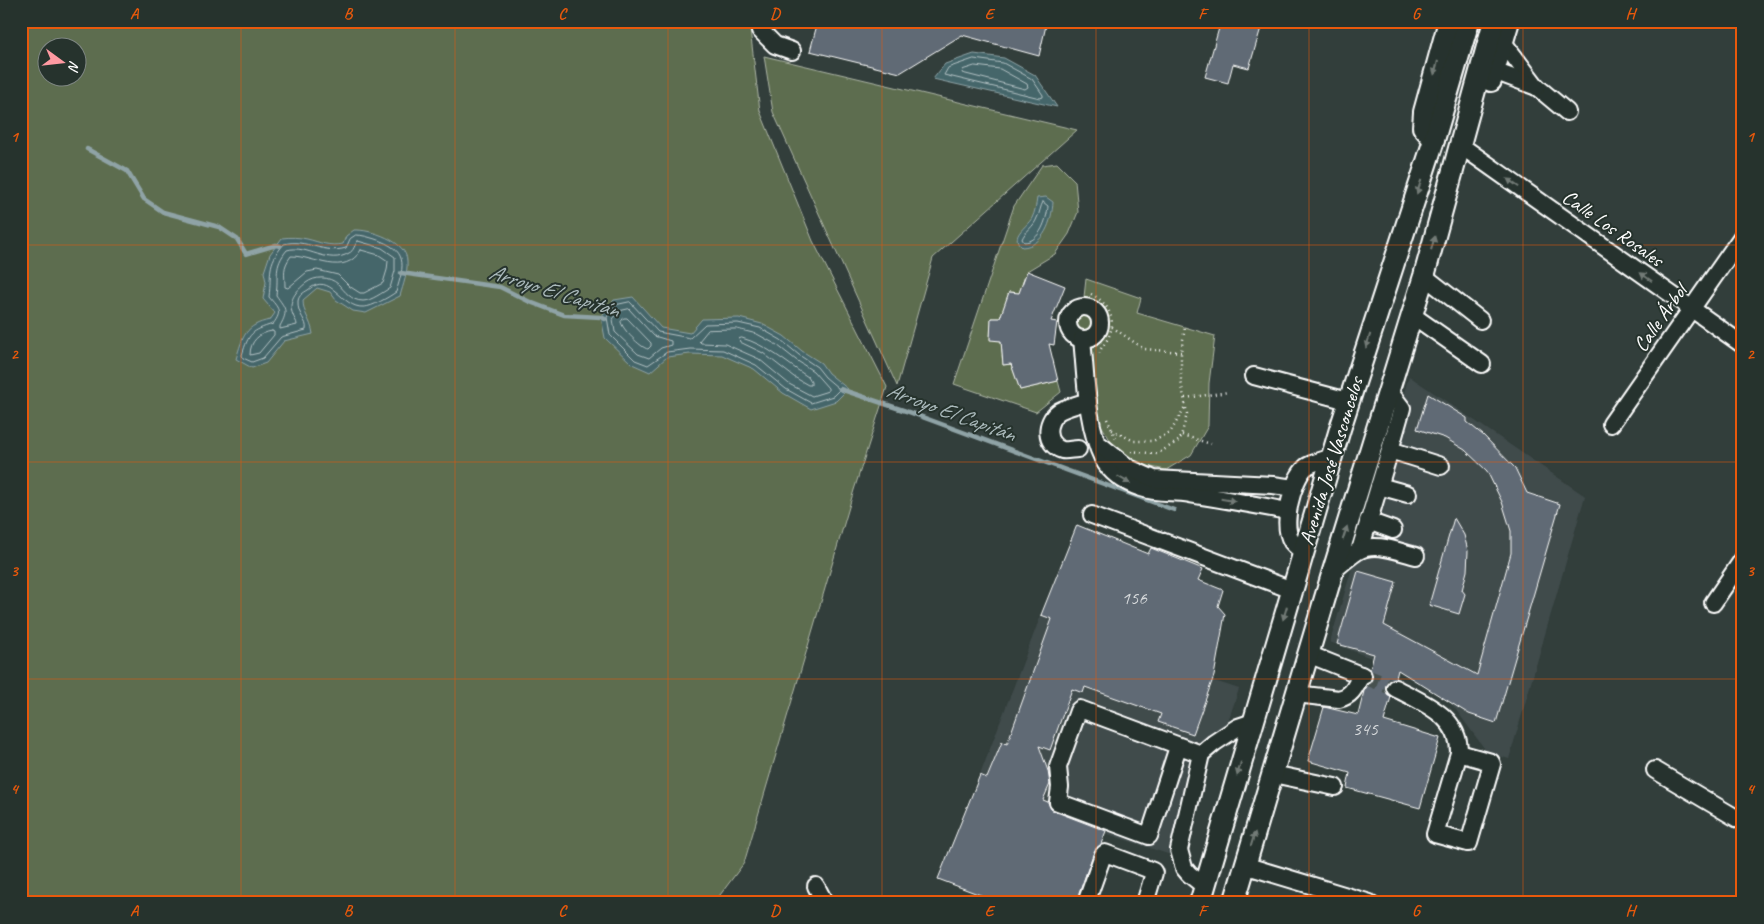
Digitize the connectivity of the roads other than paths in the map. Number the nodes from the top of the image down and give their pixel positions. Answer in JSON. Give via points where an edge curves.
{"nodes":[{"id":1,"x":759,"y":21,"type":"edge"},
{"id":2,"x":1449,"y":21,"type":"edge"},
{"id":3,"x":1469,"y":21,"type":"edge"},
{"id":4,"x":1509,"y":21,"type":"edge"},
{"id":5,"x":1496,"y":31,"type":"edge"},
{"id":6,"x":792,"y":51,"type":"dead end"},
{"id":7,"x":1488,"y":68,"type":"junction"},
{"id":8,"x":1537,"y":87,"type":"junction"},
{"id":9,"x":1567,"y":112,"type":"dead end"},
{"id":10,"x":1434,"y":140,"type":"junction"},
{"id":11,"x":1460,"y":145,"type":"junction"},
{"id":12,"x":1743,"y":235,"type":"edge"},
{"id":13,"x":1424,"y":276,"type":"junction"},
{"id":14,"x":1692,"y":310,"type":"junction"},
{"id":15,"x":1412,"y":315,"type":"junction"},
{"id":16,"x":1480,"y":320,"type":"dead end"},
{"id":17,"x":1082,"y":339,"type":"dead end"},
{"id":18,"x":1743,"y":345,"type":"edge"},
{"id":19,"x":1482,"y":364,"type":"dead end"},
{"id":20,"x":1254,"y":376,"type":"dead end"},
{"id":21,"x":1389,"y":391,"type":"junction"},
{"id":22,"x":1088,"y":401,"type":"junction"},
{"id":23,"x":1348,"y":402,"type":"junction"},
{"id":24,"x":1611,"y":424,"type":"dead end"},
{"id":25,"x":1096,"y":442,"type":"junction"},
{"id":26,"x":1078,"y":449,"type":"dead end"},
{"id":27,"x":1390,"y":450,"type":"junction"},
{"id":28,"x":1332,"y":457,"type":"junction"},
{"id":29,"x":1441,"y":466,"type":"dead end"},
{"id":30,"x":1379,"y":486,"type":"junction"},
{"id":31,"x":1294,"y":488,"type":"junction"},
{"id":32,"x":1408,"y":494,"type":"dead end"},
{"id":33,"x":1288,"y":511,"type":"junction"},
{"id":34,"x":1092,"y":515,"type":"dead end"},
{"id":35,"x":1368,"y":521,"type":"junction"},
{"id":36,"x":1393,"y":530,"type":"dead end"},
{"id":37,"x":1360,"y":550,"type":"junction"},
{"id":38,"x":1303,"y":553,"type":"junction"},
{"id":39,"x":1416,"y":556,"type":"dead end"},
{"id":40,"x":1743,"y":559,"type":"edge"},
{"id":41,"x":1333,"y":571,"type":"junction"},
{"id":42,"x":1292,"y":590,"type":"junction"},
{"id":43,"x":1713,"y":603,"type":"dead end"},
{"id":44,"x":1308,"y":654,"type":"junction"},
{"id":45,"x":1395,"y":688,"type":"tunnel mouth"},
{"id":46,"x":1296,"y":694,"type":"junction"},
{"id":47,"x":1252,"y":722,"type":"junction"},
{"id":48,"x":1178,"y":746,"type":"junction"},
{"id":49,"x":1459,"y":753,"type":"junction"},
{"id":50,"x":1201,"y":754,"type":"junction"},
{"id":51,"x":1654,"y":770,"type":"dead end"},
{"id":52,"x":1273,"y":774,"type":"junction"},
{"id":53,"x":1335,"y":787,"type":"dead end"},
{"id":54,"x":1743,"y":822,"type":"edge"},
{"id":55,"x":1244,"y":865,"type":"junction"},
{"id":56,"x":816,"y":886,"type":"dead end"},
{"id":57,"x":1202,"y":894,"type":"edge"},
{"id":58,"x":825,"y":903,"type":"edge"},
{"id":59,"x":1086,"y":903,"type":"edge"},
{"id":60,"x":1145,"y":903,"type":"edge"},
{"id":61,"x":1234,"y":903,"type":"edge"},
{"id":62,"x":1370,"y":903,"type":"edge"}],
"edges":[{"from":1,"to":6,"type":"street","via":[[760,30],[775,45]]},
{"from":2,"to":10,"type":"main road","one_way":true,"via":[[1424,112],[1423,127]]},
{"from":3,"to":10,"type":"main road","name":"Avenida José Vasconcelos"},
{"from":4,"to":5,"type":"main road","name":"Avenida José Vasconcelos"},
{"from":5,"to":7,"type":"main road","name":"Avenida José Vasconcelos"},
{"from":5,"to":8,"type":"street"},
{"from":7,"to":8,"type":"street"},
{"from":7,"to":11,"type":"main road","name":"Avenida José Vasconcelos","via":[[1480,107]]},
{"from":8,"to":9,"type":"street"},
{"from":10,"to":23,"type":"main road","name":"Avenida José Vasconcelos","one_way":true},
{"from":13,"to":11,"type":"main road","name":"Avenida José Vasconcelos","one_way":true},
{"from":14,"to":11,"type":"street","name":"Calle Los Rosales","one_way":true},
{"from":12,"to":14,"type":"street","name":"Calle Árbol"},
{"from":13,"to":15,"type":"main road","name":"Avenida José Vasconcelos"},
{"from":13,"to":16,"type":"street"},
{"from":14,"to":18,"type":"street","name":"Calle Los Rosales"},
{"from":14,"to":24,"type":"street","name":"Calle Árbol"},
{"from":15,"to":19,"type":"street"},
{"from":15,"to":21,"type":"main road","name":"Avenida José Vasconcelos"},
{"from":17,"to":22,"type":"street"},
{"from":20,"to":23,"type":"street"},
{"from":21,"to":27,"type":"street","via":[[1402,408]]},
{"from":41,"to":21,"type":"main road","name":"Avenida José Vasconcelos","one_way":true},
{"from":22,"to":25,"type":"street"},
{"from":22,"to":26,"type":"street","via":[[1057,412],[1048,427],[1054,445],[1063,450]]},
{"from":23,"to":28,"type":"main road","name":"Avenida José Vasconcelos"},
{"from":25,"to":31,"type":"street","via":[[1122,463],[1154,479]]},
{"from":25,"to":33,"type":"street","one_way":true,"via":[[1113,472],[1130,484],[1152,491],[1188,493]]},
{"from":27,"to":29,"type":"street"},
{"from":27,"to":30,"type":"street"},
{"from":28,"to":31,"type":"street","via":[[1309,465]]},
{"from":28,"to":38,"type":"main road","name":"Avenida José Vasconcelos"},
{"from":30,"to":32,"type":"street"},
{"from":30,"to":35,"type":"street"},
{"from":31,"to":33,"type":"street"},
{"from":33,"to":38,"type":"street","via":[[1289,535]]},
{"from":34,"to":42,"type":"street"},
{"from":35,"to":36,"type":"street"},
{"from":35,"to":37,"type":"street"},
{"from":37,"to":39,"type":"street","via":[[1375,547]]},
{"from":37,"to":41,"type":"street"},
{"from":38,"to":42,"type":"main road","name":"Avenida José Vasconcelos"},
{"from":40,"to":43,"type":"street"},
{"from":41,"to":44,"type":"main road","name":"Avenida José Vasconcelos"},
{"from":42,"to":47,"type":"main road","name":"Avenida José Vasconcelos","one_way":true},
{"from":44,"to":46,"type":"main road","name":"Avenida José Vasconcelos"},
{"from":44,"to":46,"type":"street","via":[[1362,676],[1353,693],[1339,699]]},
{"from":45,"to":49,"type":"street","via":[[1426,704],[1450,723],[1460,743]]},
{"from":46,"to":52,"type":"main road","name":"Avenida José Vasconcelos"},
{"from":47,"to":50,"type":"street","via":[[1238,727]]},
{"from":47,"to":57,"type":"main road","name":"Avenida José Vasconcelos","one_way":true},
{"from":48,"to":48,"type":"street","via":[[1080,709],[1058,767],[1058,802],[1149,836]]},
{"from":48,"to":50,"type":"street"},
{"from":49,"to":49,"type":"street","via":[[1435,834],[1470,843],[1492,764]]},
{"from":50,"to":57,"type":"street","via":[[1179,850],[1184,868]]},
{"from":51,"to":54,"type":"street"},
{"from":52,"to":53,"type":"street"},
{"from":55,"to":52,"type":"main road","name":"Avenida José Vasconcelos","one_way":true},
{"from":55,"to":61,"type":"main road","name":"Avenida José Vasconcelos"},
{"from":55,"to":62,"type":"street"},
{"from":56,"to":58,"type":"street"},
{"from":59,"to":60,"type":"street","via":[[1106,853],[1153,871]]}]}
